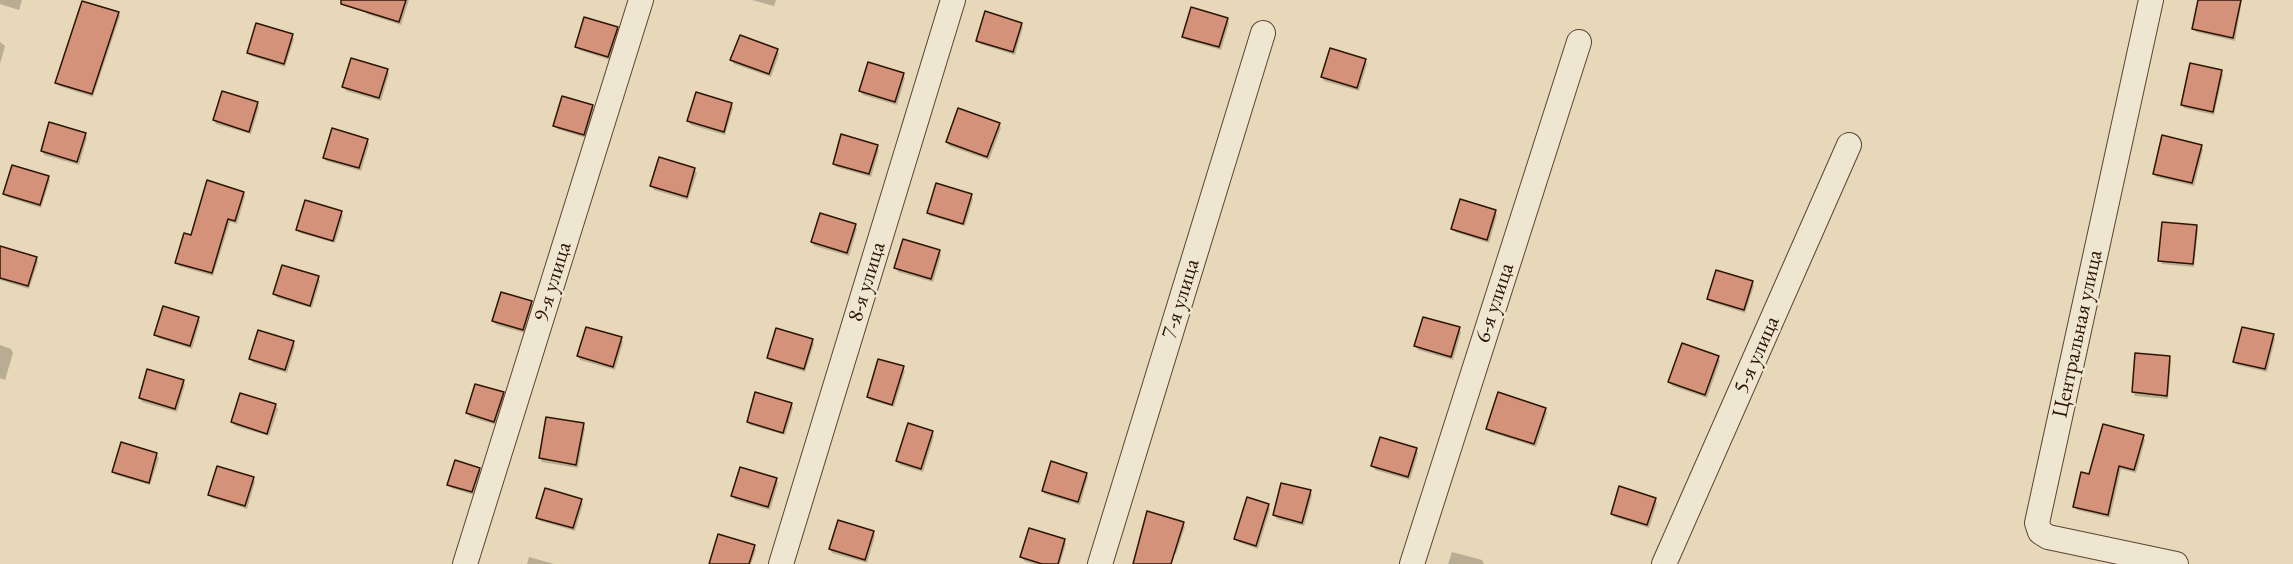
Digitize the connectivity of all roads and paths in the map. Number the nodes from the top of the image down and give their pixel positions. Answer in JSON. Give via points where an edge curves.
{"nodes":[{"id":1,"x":641,"y":0,"type":"edge"},
{"id":2,"x":953,"y":0,"type":"edge"},
{"id":3,"x":2151,"y":0,"type":"edge"},
{"id":4,"x":1263,"y":33,"type":"dead end"},
{"id":5,"x":1579,"y":42,"type":"dead end"},
{"id":6,"x":1850,"y":145,"type":"dead end"},
{"id":7,"x":2083,"y":554,"type":"edge"},
{"id":8,"x":465,"y":564,"type":"edge"},
{"id":9,"x":781,"y":564,"type":"edge"},
{"id":10,"x":1100,"y":564,"type":"edge"},
{"id":11,"x":1412,"y":564,"type":"edge"},
{"id":12,"x":1664,"y":564,"type":"edge"},
{"id":13,"x":2176,"y":564,"type":"edge"}],
"edges":[{"from":1,"to":8,"type":"street","name":"9-я улица"},
{"from":2,"to":9,"type":"street","name":"8-я улица"},
{"from":3,"to":7,"type":"street","name":"Центральная улица","via":[[2037,523],[2040,532]]},
{"from":4,"to":10,"type":"street","name":"7-я улица"},
{"from":5,"to":11,"type":"street","name":"6-я улица"},
{"from":6,"to":12,"type":"street","name":"5-я улица"},
{"from":7,"to":13,"type":"street","name":"Центральная улица"}]}
